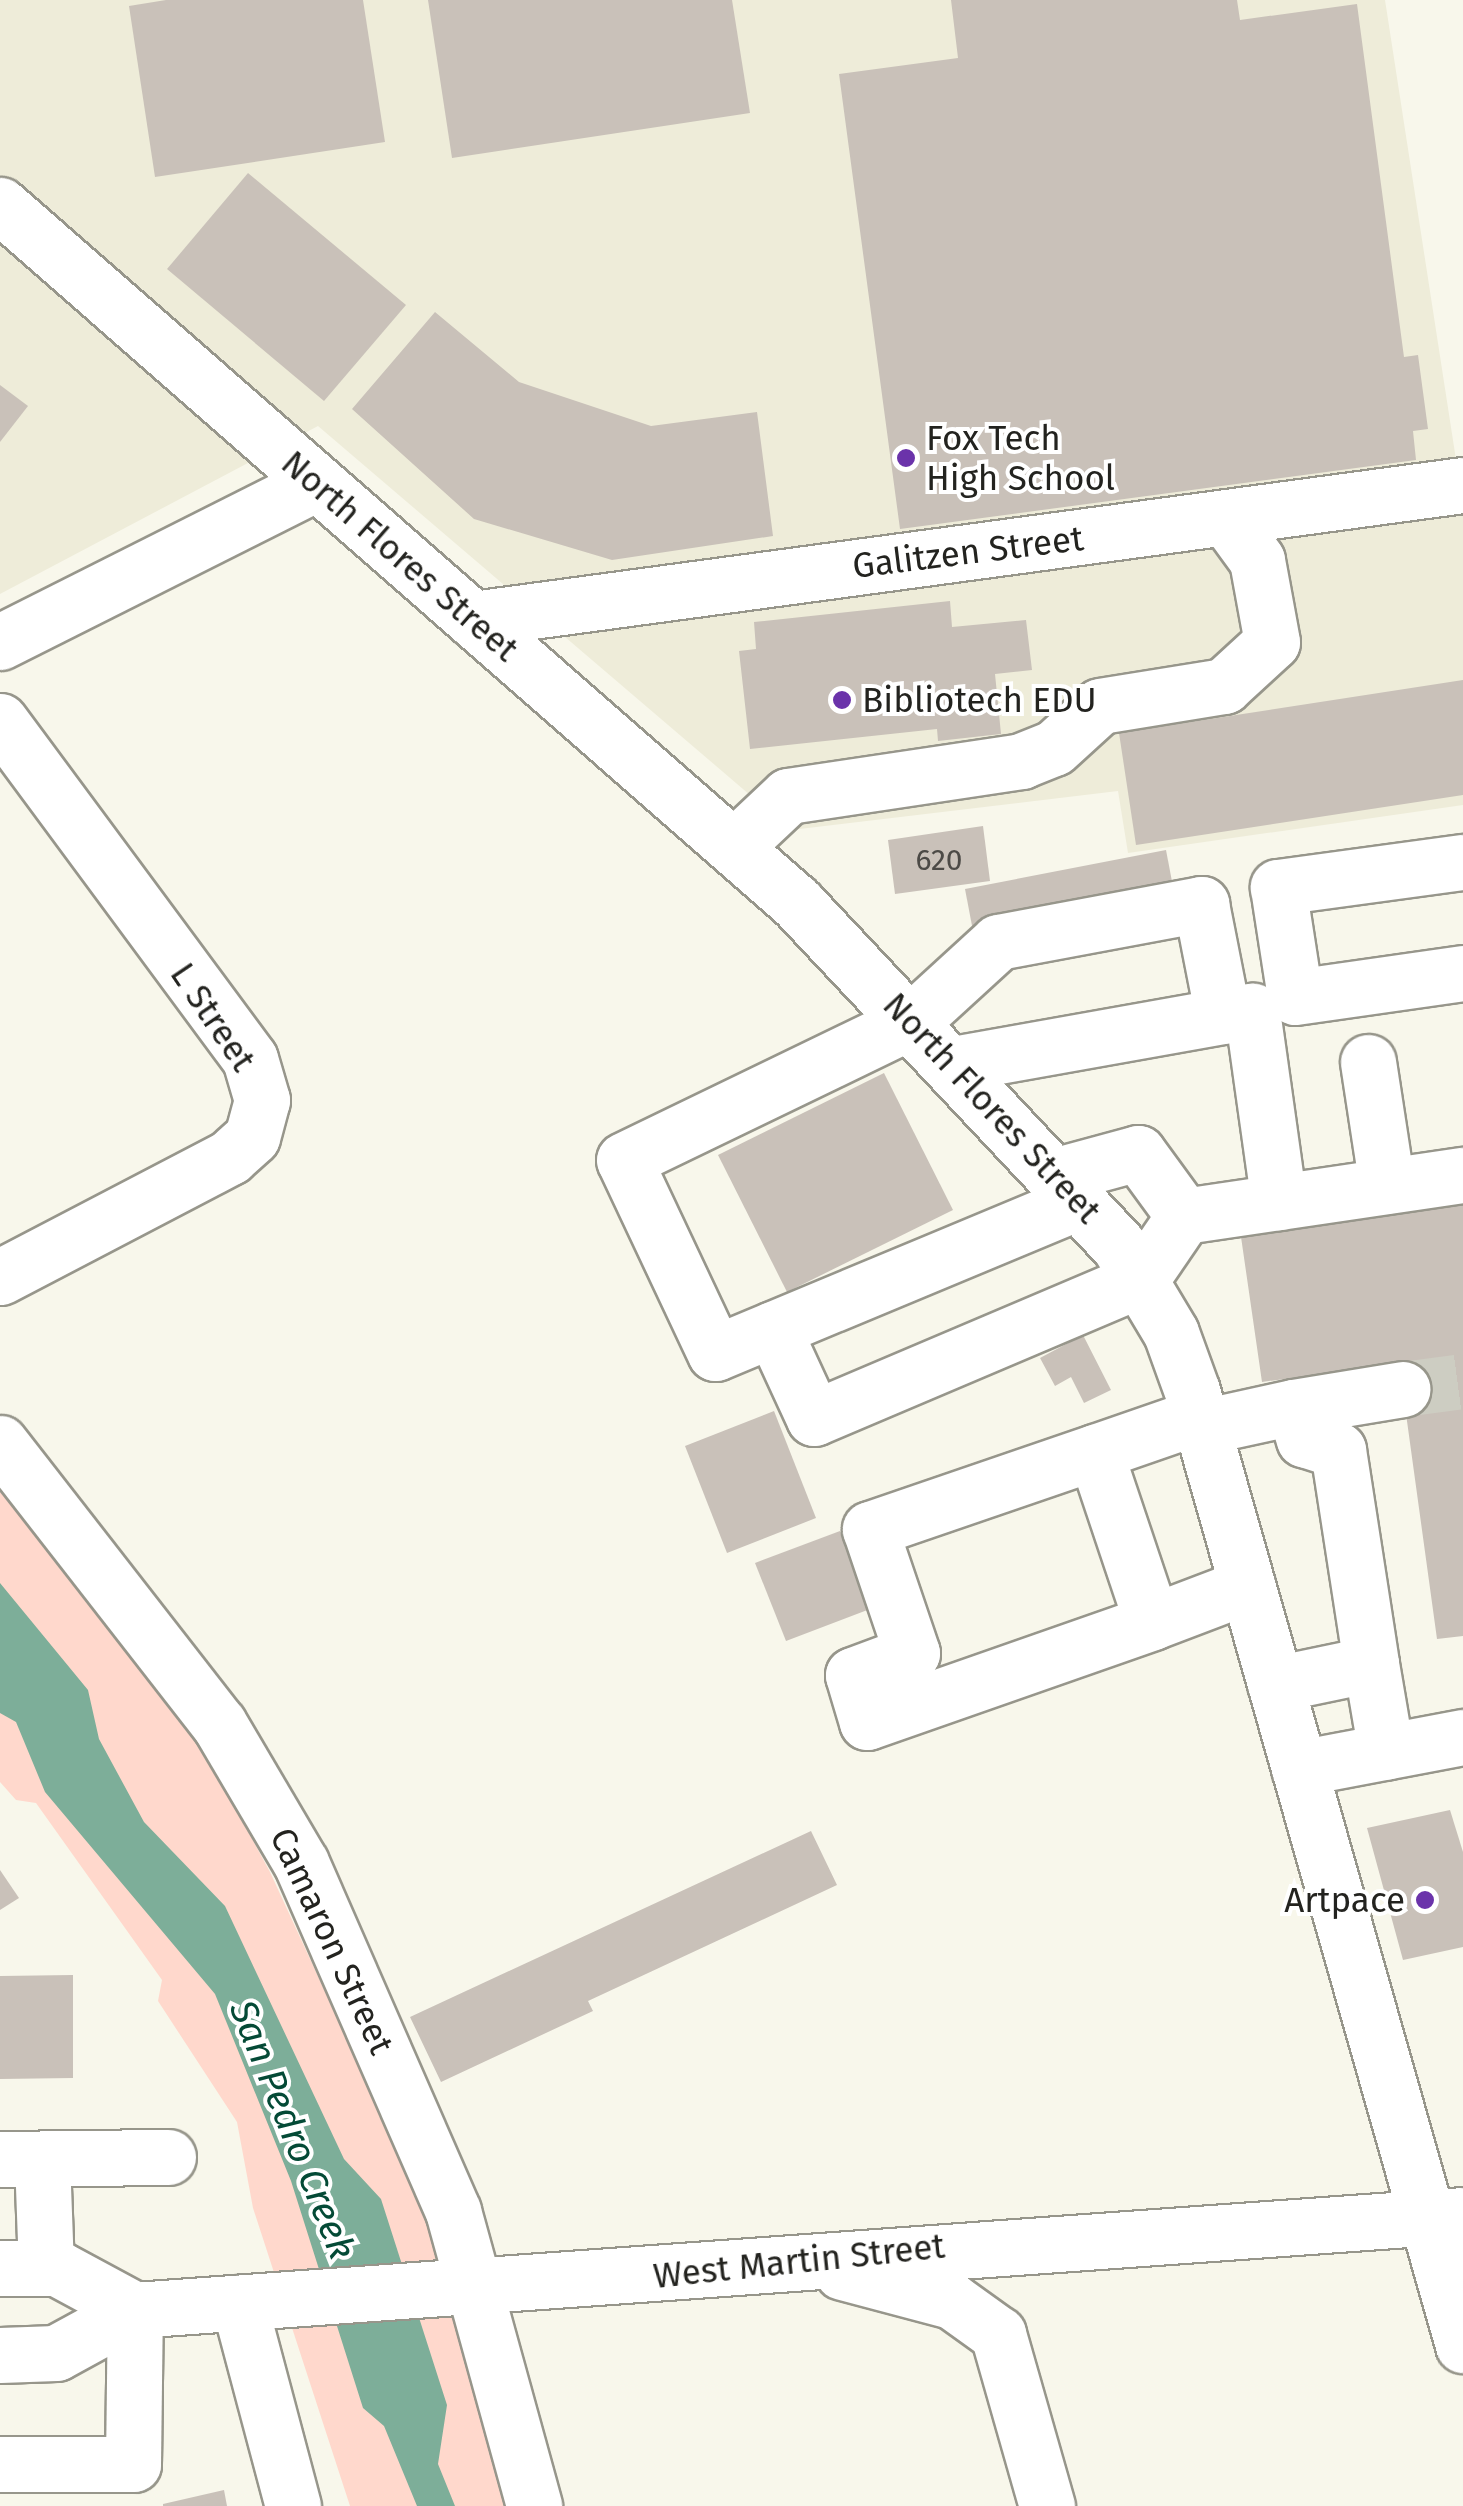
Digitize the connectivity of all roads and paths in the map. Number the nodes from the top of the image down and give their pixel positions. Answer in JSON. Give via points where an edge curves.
{"nodes":[{"id":1,"x":0,"y":205,"type":"edge"},
{"id":2,"x":316,"y":482,"type":"junction"},
{"id":3,"x":1463,"y":485,"type":"edge"},
{"id":4,"x":1227,"y":519,"type":"junction"},
{"id":5,"x":473,"y":620,"type":"junction"},
{"id":6,"x":0,"y":642,"type":"edge"},
{"id":7,"x":0,"y":721,"type":"edge"},
{"id":8,"x":735,"y":846,"type":"junction"},
{"id":9,"x":1463,"y":862,"type":"edge"},
{"id":10,"x":1463,"y":973,"type":"edge"},
{"id":11,"x":1223,"y":1016,"type":"junction"},
{"id":12,"x":913,"y":1020,"type":"junction"},
{"id":13,"x":1368,"y":1062,"type":"dead end"},
{"id":14,"x":953,"y":1064,"type":"junction"},
{"id":15,"x":1463,"y":1175,"type":"edge"},
{"id":16,"x":1387,"y":1186,"type":"junction"},
{"id":17,"x":1068,"y":1188,"type":"junction"},
{"id":18,"x":1279,"y":1202,"type":"junction"},
{"id":19,"x":1184,"y":1216,"type":"junction"},
{"id":20,"x":0,"y":1276,"type":"edge"},
{"id":21,"x":1141,"y":1280,"type":"junction"},
{"id":22,"x":774,"y":1329,"type":"junction"},
{"id":23,"x":1402,"y":1389,"type":"tunnel mouth"},
{"id":24,"x":1294,"y":1407,"type":"junction"},
{"id":25,"x":1201,"y":1422,"type":"junction"},
{"id":26,"x":0,"y":1443,"type":"edge"},
{"id":27,"x":1095,"y":1452,"type":"junction"},
{"id":28,"x":1247,"y":1586,"type":"junction"},
{"id":29,"x":1152,"y":1622,"type":"junction"},
{"id":30,"x":1371,"y":1664,"type":"junction"},
{"id":31,"x":1275,"y":1684,"type":"junction"},
{"id":32,"x":1463,"y":1738,"type":"edge"},
{"id":33,"x":1386,"y":1752,"type":"junction"},
{"id":34,"x":1298,"y":1768,"type":"junction"},
{"id":35,"x":168,"y":2157,"type":"dead end"},
{"id":36,"x":21,"y":2159,"type":"edge"},
{"id":37,"x":1445,"y":2216,"type":"edge"},
{"id":38,"x":820,"y":2266,"type":"junction"},
{"id":39,"x":23,"y":2268,"type":"edge"},
{"id":40,"x":480,"y":2289,"type":"junction"},
{"id":41,"x":239,"y":2303,"type":"junction"},
{"id":42,"x":136,"y":2310,"type":"junction"},
{"id":43,"x":1463,"y":2344,"type":"edge"},
{"id":44,"x":0,"y":2354,"type":"edge"},
{"id":45,"x":0,"y":2464,"type":"edge"},
{"id":46,"x":293,"y":2506,"type":"edge"},
{"id":47,"x":534,"y":2506,"type":"edge"},
{"id":48,"x":1048,"y":2506,"type":"edge"}],
"edges":[{"from":1,"to":2,"type":"main road","name":"North Flores Street"},
{"from":2,"to":5,"type":"main road","name":"North Flores Street"},
{"from":2,"to":6,"type":"main road"},
{"from":3,"to":4,"type":"main road","name":"Galitzen Street"},
{"from":4,"to":5,"type":"main road","name":"Galitzen Street"},
{"from":4,"to":8,"type":"main road","via":[[1257,560],[1272,642],[1224,686],[1100,706],[1054,748],[1021,761],[788,796]]},
{"from":5,"to":8,"type":"main road","name":"North Flores Street"},
{"from":7,"to":20,"type":"main road","name":"L Street","via":[[250,1060],[262,1100],[252,1136],[230,1157]]},
{"from":8,"to":12,"type":"main road","name":"North Flores Street"},
{"from":9,"to":10,"type":"main road","via":[[1278,887],[1295,997]]},
{"from":11,"to":12,"type":"main road","via":[[1200,904],[998,942]]},
{"from":11,"to":14,"type":"main road"},
{"from":11,"to":18,"type":"main road","via":[[1252,1011]]},
{"from":12,"to":14,"type":"main road","name":"North Flores Street"},
{"from":12,"to":22,"type":"main road","via":[[624,1160],[715,1354]]},
{"from":13,"to":16,"type":"main road"},
{"from":14,"to":17,"type":"main road","name":"North Flores Street"},
{"from":15,"to":16,"type":"main road"},
{"from":16,"to":18,"type":"main road"},
{"from":17,"to":19,"type":"main road","via":[[1138,1153]]},
{"from":17,"to":21,"type":"main road","name":"North Flores Street"},
{"from":17,"to":22,"type":"main road"},
{"from":18,"to":19,"type":"main road"},
{"from":19,"to":21,"type":"main road"},
{"from":21,"to":22,"type":"main road","via":[[814,1418]]},
{"from":21,"to":25,"type":"main road","name":"North Flores Street","via":[[1171,1332]]},
{"from":23,"to":24,"type":"main road"},
{"from":24,"to":25,"type":"main road"},
{"from":24,"to":30,"type":"main road","via":[[1304,1439],[1338,1450]]},
{"from":25,"to":27,"type":"main road"},
{"from":25,"to":28,"type":"main road","name":"North Flores Street"},
{"from":26,"to":40,"type":"main road","name":"Camaron Street","via":[[219,1724],[301,1862]]},
{"from":27,"to":29,"type":"main road"},
{"from":27,"to":29,"type":"main road","via":[[870,1529],[912,1653],[853,1674],[868,1722]]},
{"from":28,"to":29,"type":"main road"},
{"from":28,"to":31,"type":"main road","name":"North Flores Street"},
{"from":30,"to":31,"type":"main road"},
{"from":30,"to":33,"type":"main road"},
{"from":31,"to":34,"type":"main road","name":"North Flores Street"},
{"from":32,"to":33,"type":"main road"},
{"from":33,"to":34,"type":"main road"},
{"from":34,"to":37,"type":"main road","name":"North Flores Street"},
{"from":35,"to":36,"type":"main road"},
{"from":36,"to":39,"type":"main road"},
{"from":37,"to":38,"type":"main road","name":"West Martin Street","via":[[1035,2239]]},
{"from":37,"to":43,"type":"main road","name":"North Flores Street"},
{"from":38,"to":40,"type":"main road","name":"West Martin Street"},
{"from":38,"to":48,"type":"main road","via":[[952,2300],[998,2334]]},
{"from":39,"to":42,"type":"main road","name":"West Martin Street"},
{"from":40,"to":41,"type":"main road","name":"West Martin Street"},
{"from":40,"to":47,"type":"main road","name":"Camaron Street"},
{"from":41,"to":42,"type":"main road","name":"West Martin Street"},
{"from":41,"to":46,"type":"main road"},
{"from":42,"to":44,"type":"main road","name":"West Martin Street","via":[[56,2353]]},
{"from":42,"to":45,"type":"main road","via":[[134,2464]]}]}
